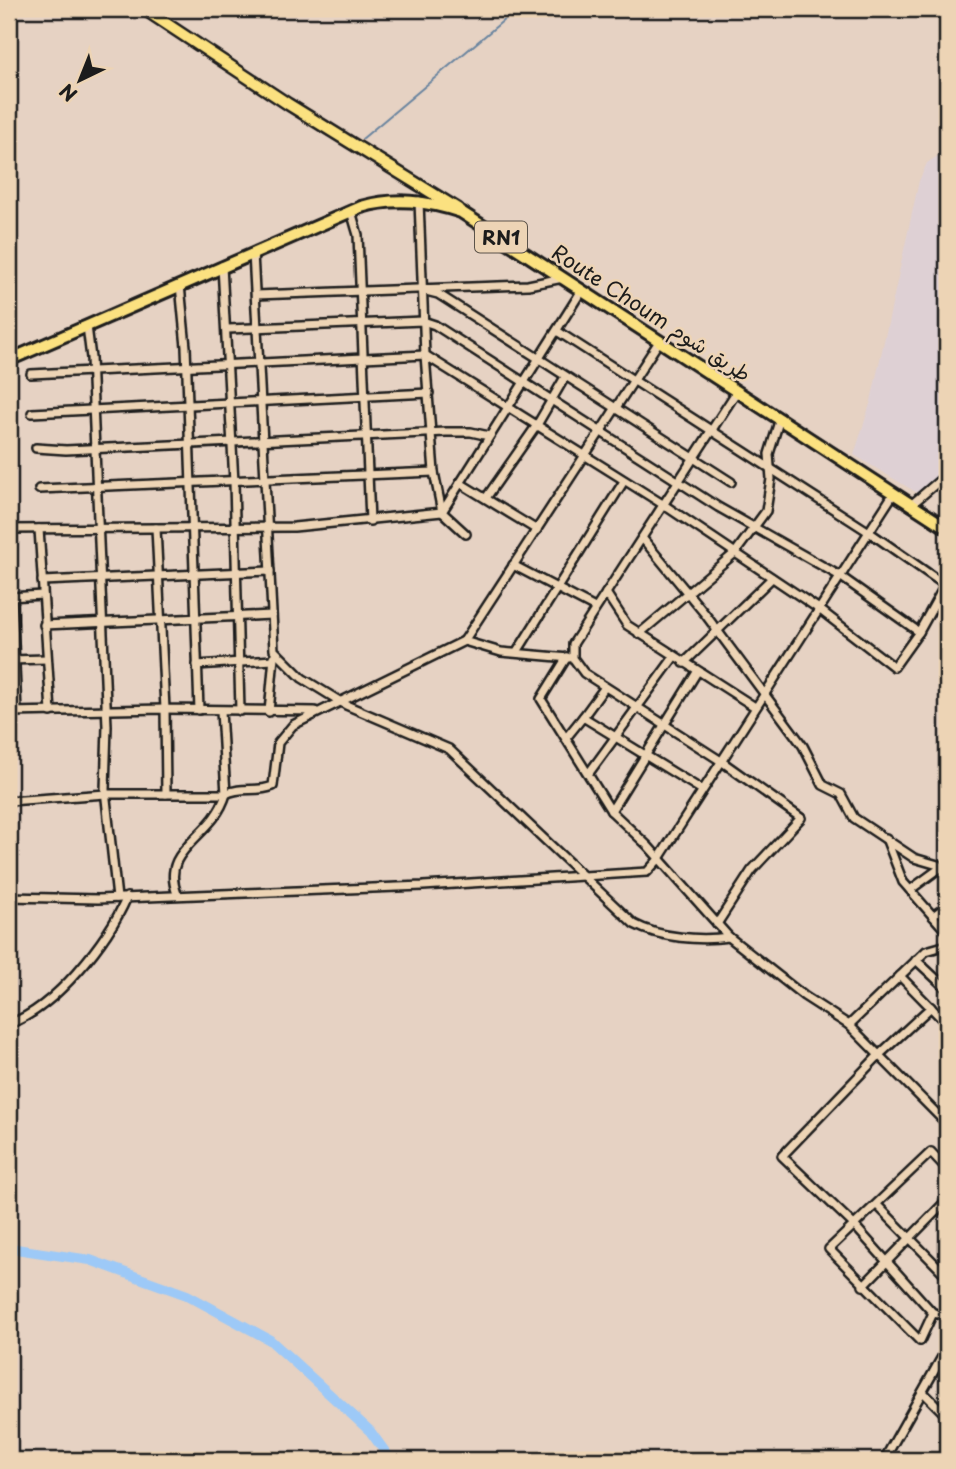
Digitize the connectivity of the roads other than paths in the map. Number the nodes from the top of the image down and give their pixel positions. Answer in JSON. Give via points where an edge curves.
{"nodes":[{"id":1,"x":144,"y":9,"type":"edge"},
{"id":2,"x":419,"y":201,"type":"junction"},
{"id":3,"x":351,"y":211,"type":"junction"},
{"id":4,"x":461,"y":212,"type":"junction"},
{"id":5,"x":253,"y":252,"type":"junction"},
{"id":6,"x":222,"y":266,"type":"junction"},
{"id":7,"x":563,"y":278,"type":"junction"},
{"id":8,"x":180,"y":284,"type":"junction"},
{"id":9,"x":422,"y":290,"type":"junction"},
{"id":10,"x":582,"y":290,"type":"junction"},
{"id":11,"x":360,"y":291,"type":"junction"},
{"id":12,"x":256,"y":295,"type":"junction"},
{"id":13,"x":424,"y":321,"type":"junction"},
{"id":14,"x":361,"y":325,"type":"junction"},
{"id":15,"x":87,"y":326,"type":"junction"},
{"id":16,"x":256,"y":328,"type":"junction"},
{"id":17,"x":228,"y":329,"type":"junction"},
{"id":18,"x":556,"y":331,"type":"junction"},
{"id":19,"x":660,"y":341,"type":"junction"},
{"id":20,"x":425,"y":355,"type":"junction"},
{"id":21,"x":362,"y":358,"type":"junction"},
{"id":22,"x":538,"y":359,"type":"junction"},
{"id":23,"x":9,"y":360,"type":"edge"},
{"id":24,"x":258,"y":362,"type":"junction"},
{"id":25,"x":229,"y":364,"type":"junction"},
{"id":26,"x":186,"y":366,"type":"junction"},
{"id":27,"x":91,"y":370,"type":"junction"},
{"id":28,"x":31,"y":374,"type":"dead end"},
{"id":29,"x":565,"y":377,"type":"junction"},
{"id":30,"x":634,"y":381,"type":"junction"},
{"id":31,"x":524,"y":382,"type":"junction"},
{"id":32,"x":737,"y":391,"type":"junction"},
{"id":33,"x":429,"y":393,"type":"junction"},
{"id":34,"x":363,"y":396,"type":"junction"},
{"id":35,"x":551,"y":400,"type":"junction"},
{"id":36,"x":260,"y":401,"type":"junction"},
{"id":37,"x":231,"y":402,"type":"junction"},
{"id":38,"x":188,"y":405,"type":"junction"},
{"id":39,"x":508,"y":406,"type":"junction"},
{"id":40,"x":615,"y":408,"type":"junction"},
{"id":41,"x":94,"y":409,"type":"junction"},
{"id":42,"x":32,"y":413,"type":"dead end"},
{"id":43,"x":780,"y":418,"type":"junction"},
{"id":44,"x":537,"y":425,"type":"junction"},
{"id":45,"x":712,"y":430,"type":"junction"},
{"id":46,"x":601,"y":431,"type":"junction"},
{"id":47,"x":432,"y":433,"type":"junction"},
{"id":48,"x":489,"y":436,"type":"junction"},
{"id":49,"x":368,"y":437,"type":"junction"},
{"id":50,"x":262,"y":441,"type":"junction"},
{"id":51,"x":232,"y":442,"type":"junction"},
{"id":52,"x":189,"y":445,"type":"junction"},
{"id":53,"x":36,"y":448,"type":"dead end"},
{"id":54,"x":94,"y":449,"type":"junction"},
{"id":55,"x":585,"y":457,"type":"junction"},
{"id":56,"x":694,"y":458,"type":"junction"},
{"id":57,"x":768,"y":466,"type":"junction"},
{"id":58,"x":434,"y":471,"type":"junction"},
{"id":59,"x":947,"y":474,"type":"edge"},
{"id":60,"x":369,"y":476,"type":"junction"},
{"id":61,"x":264,"y":480,"type":"junction"},
{"id":62,"x":624,"y":481,"type":"junction"},
{"id":63,"x":234,"y":482,"type":"junction"},
{"id":64,"x":679,"y":482,"type":"junction"},
{"id":65,"x":730,"y":482,"type":"dead end"},
{"id":66,"x":460,"y":483,"type":"junction"},
{"id":67,"x":189,"y":484,"type":"junction"},
{"id":68,"x":95,"y":488,"type":"junction"},
{"id":69,"x":39,"y":489,"type":"dead end"},
{"id":70,"x":894,"y":493,"type":"junction"},
{"id":71,"x":486,"y":498,"type":"junction"},
{"id":72,"x":664,"y":505,"type":"junction"},
{"id":73,"x":911,"y":505,"type":"junction"},
{"id":74,"x":442,"y":512,"type":"junction"},
{"id":75,"x":370,"y":521,"type":"junction"},
{"id":76,"x":190,"y":527,"type":"junction"},
{"id":77,"x":235,"y":527,"type":"junction"},
{"id":78,"x":267,"y":527,"type":"junction"},
{"id":79,"x":755,"y":527,"type":"junction"},
{"id":80,"x":96,"y":528,"type":"junction"},
{"id":81,"x":156,"y":528,"type":"junction"},
{"id":82,"x":947,"y":528,"type":"edge"},
{"id":83,"x":9,"y":529,"type":"edge"},
{"id":84,"x":39,"y":529,"type":"junction"},
{"id":85,"x":537,"y":530,"type":"junction"},
{"id":86,"x":869,"y":532,"type":"junction"},
{"id":87,"x":466,"y":534,"type":"dead end"},
{"id":88,"x":643,"y":539,"type":"junction"},
{"id":89,"x":734,"y":553,"type":"junction"},
{"id":90,"x":513,"y":565,"type":"junction"},
{"id":91,"x":270,"y":571,"type":"junction"},
{"id":92,"x":236,"y":573,"type":"junction"},
{"id":93,"x":158,"y":574,"type":"junction"},
{"id":94,"x":194,"y":575,"type":"junction"},
{"id":95,"x":840,"y":576,"type":"junction"},
{"id":96,"x":99,"y":578,"type":"junction"},
{"id":97,"x":772,"y":578,"type":"junction"},
{"id":98,"x":42,"y":581,"type":"junction"},
{"id":99,"x":556,"y":587,"type":"junction"},
{"id":100,"x":606,"y":593,"type":"junction"},
{"id":101,"x":43,"y":595,"type":"junction"},
{"id":102,"x":689,"y":595,"type":"junction"},
{"id":103,"x":10,"y":597,"type":"edge"},
{"id":104,"x":595,"y":608,"type":"junction"},
{"id":105,"x":819,"y":609,"type":"junction"},
{"id":106,"x":272,"y":615,"type":"junction"},
{"id":107,"x":237,"y":616,"type":"junction"},
{"id":108,"x":195,"y":618,"type":"junction"},
{"id":109,"x":160,"y":620,"type":"junction"},
{"id":110,"x":102,"y":622,"type":"junction"},
{"id":111,"x":44,"y":625,"type":"junction"},
{"id":112,"x":717,"y":631,"type":"junction"},
{"id":113,"x":919,"y":632,"type":"junction"},
{"id":114,"x":639,"y":634,"type":"junction"},
{"id":115,"x":464,"y":641,"type":"junction"},
{"id":116,"x":274,"y":650,"type":"junction"},
{"id":117,"x":517,"y":652,"type":"junction"},
{"id":118,"x":674,"y":657,"type":"junction"},
{"id":119,"x":570,"y":658,"type":"junction"},
{"id":120,"x":47,"y":659,"type":"junction"},
{"id":121,"x":11,"y":660,"type":"edge"},
{"id":122,"x":273,"y":660,"type":"junction"},
{"id":123,"x":238,"y":662,"type":"junction"},
{"id":124,"x":684,"y":663,"type":"junction"},
{"id":125,"x":197,"y":665,"type":"junction"},
{"id":126,"x":697,"y":672,"type":"junction"},
{"id":127,"x":605,"y":687,"type":"junction"},
{"id":128,"x":763,"y":696,"type":"junction"},
{"id":129,"x":340,"y":701,"type":"junction"},
{"id":130,"x":637,"y":707,"type":"junction"},
{"id":131,"x":755,"y":707,"type":"junction"},
{"id":132,"x":165,"y":709,"type":"junction"},
{"id":133,"x":107,"y":710,"type":"junction"},
{"id":134,"x":199,"y":710,"type":"junction"},
{"id":135,"x":221,"y":711,"type":"junction"},
{"id":136,"x":240,"y":711,"type":"junction"},
{"id":137,"x":319,"y":711,"type":"junction"},
{"id":138,"x":13,"y":712,"type":"edge"},
{"id":139,"x":51,"y":712,"type":"junction"},
{"id":140,"x":269,"y":712,"type":"junction"},
{"id":141,"x":583,"y":716,"type":"junction"},
{"id":142,"x":666,"y":725,"type":"junction"},
{"id":143,"x":614,"y":737,"type":"junction"},
{"id":144,"x":566,"y":738,"type":"junction"},
{"id":145,"x":645,"y":756,"type":"junction"},
{"id":146,"x":721,"y":761,"type":"junction"},
{"id":147,"x":589,"y":774,"type":"junction"},
{"id":148,"x":702,"y":790,"type":"junction"},
{"id":149,"x":106,"y":794,"type":"junction"},
{"id":150,"x":166,"y":794,"type":"junction"},
{"id":151,"x":226,"y":794,"type":"junction"},
{"id":152,"x":9,"y":801,"type":"edge"},
{"id":153,"x":611,"y":811,"type":"junction"},
{"id":154,"x":886,"y":837,"type":"junction"},
{"id":155,"x":658,"y":860,"type":"junction"},
{"id":156,"x":945,"y":868,"type":"edge"},
{"id":157,"x":582,"y":874,"type":"junction"},
{"id":158,"x":910,"y":890,"type":"junction"},
{"id":159,"x":177,"y":894,"type":"junction"},
{"id":160,"x":9,"y":897,"type":"edge"},
{"id":161,"x":127,"y":897,"type":"junction"},
{"id":162,"x":117,"y":898,"type":"junction"},
{"id":163,"x":947,"y":906,"type":"edge"},
{"id":164,"x":933,"y":916,"type":"junction"},
{"id":165,"x":717,"y":924,"type":"junction"},
{"id":166,"x":947,"y":932,"type":"edge"},
{"id":167,"x":729,"y":937,"type":"junction"},
{"id":168,"x":947,"y":945,"type":"edge"},
{"id":169,"x":916,"y":960,"type":"junction"},
{"id":170,"x":901,"y":976,"type":"junction"},
{"id":171,"x":947,"y":989,"type":"edge"},
{"id":172,"x":931,"y":1007,"type":"junction"},
{"id":173,"x":9,"y":1024,"type":"edge"},
{"id":174,"x":947,"y":1024,"type":"edge"},
{"id":175,"x":849,"y":1025,"type":"junction"},
{"id":176,"x":879,"y":1055,"type":"junction"},
{"id":177,"x":947,"y":1124,"type":"edge"},
{"id":178,"x":947,"y":1168,"type":"edge"},
{"id":179,"x":947,"y":1200,"type":"edge"},
{"id":180,"x":877,"y":1205,"type":"junction"},
{"id":181,"x":940,"y":1208,"type":"junction"},
{"id":182,"x":947,"y":1216,"type":"edge"},
{"id":183,"x":854,"y":1225,"type":"junction"},
{"id":184,"x":910,"y":1238,"type":"junction"},
{"id":185,"x":887,"y":1262,"type":"junction"},
{"id":186,"x":947,"y":1276,"type":"edge"},
{"id":187,"x":863,"y":1286,"type":"junction"},
{"id":188,"x":947,"y":1301,"type":"edge"},
{"id":189,"x":933,"y":1313,"type":"junction"},
{"id":190,"x":944,"y":1315,"type":"junction"},
{"id":191,"x":947,"y":1326,"type":"edge"},
{"id":192,"x":947,"y":1348,"type":"edge"},
{"id":193,"x":923,"y":1392,"type":"junction"},
{"id":194,"x":947,"y":1416,"type":"edge"},
{"id":195,"x":884,"y":1460,"type":"edge"}],
"edges":[{"from":1,"to":4,"type":"main road"},
{"from":2,"to":3,"type":"highway","name":"Route Choum طريق شوم","number":"RN1","via":[[384,202]]},
{"from":2,"to":4,"type":"highway","name":"Route Choum طريق شوم","number":"RN1"},
{"from":2,"to":9,"type":"street"},
{"from":3,"to":5,"type":"highway","name":"Route Choum طريق شوم","number":"RN1"},
{"from":3,"to":11,"type":"street","via":[[358,235]]},
{"from":4,"to":7,"type":"highway","name":"Route Choum طريق شوم","number":"RN1"},
{"from":5,"to":6,"type":"highway","name":"Route Choum طريق شوم","number":"RN1"},
{"from":5,"to":12,"type":"street"},
{"from":6,"to":8,"type":"highway","name":"Route Choum طريق شوم","number":"RN1"},
{"from":6,"to":17,"type":"street"},
{"from":7,"to":9,"type":"street","via":[[528,285]]},
{"from":7,"to":10,"type":"highway","name":"Route Choum طريق شوم","number":"RN1"},
{"from":8,"to":15,"type":"highway","name":"Route Choum طريق شوم","number":"RN1"},
{"from":8,"to":26,"type":"street"},
{"from":9,"to":11,"type":"street"},
{"from":9,"to":13,"type":"street"},
{"from":9,"to":22,"type":"street","via":[[438,294]]},
{"from":10,"to":18,"type":"street"},
{"from":10,"to":19,"type":"highway","name":"Route Choum طريق شوم","number":"RN1"},
{"from":11,"to":12,"type":"street"},
{"from":11,"to":14,"type":"street"},
{"from":12,"to":16,"type":"street"},
{"from":13,"to":14,"type":"street"},
{"from":13,"to":20,"type":"street"},
{"from":13,"to":31,"type":"street"},
{"from":14,"to":16,"type":"street"},
{"from":14,"to":21,"type":"street"},
{"from":15,"to":23,"type":"highway","name":"Route Choum طريق شوم","number":"RN1"},
{"from":15,"to":27,"type":"street"},
{"from":16,"to":17,"type":"street"},
{"from":16,"to":24,"type":"street"},
{"from":17,"to":25,"type":"street"},
{"from":18,"to":22,"type":"street"},
{"from":18,"to":30,"type":"street"},
{"from":19,"to":30,"type":"street"},
{"from":19,"to":32,"type":"highway","name":"Route Choum طريق شوم","number":"RN1"},
{"from":20,"to":21,"type":"street"},
{"from":20,"to":33,"type":"street"},
{"from":20,"to":39,"type":"street"},
{"from":21,"to":24,"type":"street"},
{"from":21,"to":34,"type":"street"},
{"from":22,"to":29,"type":"street"},
{"from":22,"to":31,"type":"street"},
{"from":24,"to":25,"type":"street"},
{"from":24,"to":36,"type":"street"},
{"from":25,"to":26,"type":"street"},
{"from":25,"to":37,"type":"street"},
{"from":26,"to":27,"type":"street"},
{"from":26,"to":38,"type":"street"},
{"from":27,"to":28,"type":"street"},
{"from":27,"to":41,"type":"street"},
{"from":29,"to":35,"type":"street"},
{"from":29,"to":40,"type":"street"},
{"from":30,"to":40,"type":"street"},
{"from":30,"to":45,"type":"street"},
{"from":31,"to":35,"type":"street"},
{"from":31,"to":39,"type":"street"},
{"from":32,"to":43,"type":"highway","name":"Route Choum طريق شوم","number":"RN1"},
{"from":32,"to":45,"type":"street"},
{"from":33,"to":34,"type":"street"},
{"from":33,"to":47,"type":"street"},
{"from":34,"to":36,"type":"street"},
{"from":34,"to":49,"type":"street"},
{"from":35,"to":44,"type":"street"},
{"from":35,"to":46,"type":"street"},
{"from":36,"to":37,"type":"street"},
{"from":36,"to":50,"type":"street"},
{"from":37,"to":38,"type":"street"},
{"from":37,"to":51,"type":"street"},
{"from":38,"to":41,"type":"street"},
{"from":38,"to":52,"type":"street"},
{"from":39,"to":44,"type":"street"},
{"from":39,"to":48,"type":"street"},
{"from":40,"to":46,"type":"street"},
{"from":40,"to":56,"type":"street"},
{"from":41,"to":42,"type":"street"},
{"from":41,"to":54,"type":"street"},
{"from":43,"to":57,"type":"street"},
{"from":43,"to":70,"type":"highway","name":"Route Choum طريق شوم","number":"RN1"},
{"from":44,"to":55,"type":"street"},
{"from":44,"to":71,"type":"street"},
{"from":45,"to":56,"type":"street"},
{"from":45,"to":57,"type":"street"},
{"from":46,"to":55,"type":"street"},
{"from":46,"to":64,"type":"street"},
{"from":47,"to":48,"type":"street"},
{"from":47,"to":49,"type":"street"},
{"from":47,"to":58,"type":"street"},
{"from":48,"to":66,"type":"street"},
{"from":49,"to":50,"type":"street"},
{"from":49,"to":60,"type":"street"},
{"from":50,"to":51,"type":"street"},
{"from":50,"to":61,"type":"street"},
{"from":51,"to":52,"type":"street"},
{"from":51,"to":63,"type":"street"},
{"from":52,"to":54,"type":"street"},
{"from":52,"to":67,"type":"street"},
{"from":53,"to":54,"type":"street"},
{"from":54,"to":68,"type":"street"},
{"from":55,"to":62,"type":"street"},
{"from":55,"to":85,"type":"street"},
{"from":56,"to":64,"type":"street"},
{"from":56,"to":65,"type":"street"},
{"from":57,"to":79,"type":"street","via":[[768,503]]},
{"from":57,"to":86,"type":"street"},
{"from":58,"to":60,"type":"street"},
{"from":58,"to":74,"type":"street"},
{"from":59,"to":73,"type":"street"},
{"from":60,"to":61,"type":"street"},
{"from":60,"to":75,"type":"street"},
{"from":61,"to":63,"type":"street"},
{"from":61,"to":78,"type":"street"},
{"from":62,"to":72,"type":"street"},
{"from":62,"to":99,"type":"street"},
{"from":63,"to":67,"type":"street"},
{"from":63,"to":77,"type":"street"},
{"from":64,"to":72,"type":"street"},
{"from":64,"to":79,"type":"street"},
{"from":66,"to":71,"type":"street"},
{"from":66,"to":74,"type":"street"},
{"from":67,"to":68,"type":"street"},
{"from":67,"to":76,"type":"street"},
{"from":68,"to":69,"type":"street"},
{"from":68,"to":80,"type":"street"},
{"from":70,"to":73,"type":"highway","name":"Route Choum طريق شوم","number":"RN1"},
{"from":70,"to":86,"type":"street"},
{"from":71,"to":85,"type":"street"},
{"from":72,"to":88,"type":"street"},
{"from":72,"to":89,"type":"street"},
{"from":73,"to":82,"type":"highway","name":"Route Choum طريق شوم","number":"RN1"},
{"from":74,"to":75,"type":"street"},
{"from":74,"to":87,"type":"street"},
{"from":75,"to":78,"type":"street"},
{"from":76,"to":77,"type":"street"},
{"from":76,"to":81,"type":"street"},
{"from":76,"to":94,"type":"street"},
{"from":77,"to":78,"type":"street"},
{"from":77,"to":92,"type":"street"},
{"from":78,"to":91,"type":"street"},
{"from":79,"to":89,"type":"street"},
{"from":79,"to":95,"type":"street"},
{"from":80,"to":81,"type":"street"},
{"from":80,"to":84,"type":"street"},
{"from":80,"to":96,"type":"street"},
{"from":81,"to":93,"type":"street"},
{"from":83,"to":84,"type":"street"},
{"from":84,"to":98,"type":"street"},
{"from":85,"to":90,"type":"street"},
{"from":86,"to":95,"type":"street"},
{"from":86,"to":113,"type":"street","via":[[945,585]]},
{"from":88,"to":100,"type":"street"},
{"from":88,"to":102,"type":"street"},
{"from":89,"to":97,"type":"street"},
{"from":89,"to":102,"type":"street"},
{"from":90,"to":99,"type":"street"},
{"from":90,"to":115,"type":"street"},
{"from":91,"to":92,"type":"street"},
{"from":91,"to":106,"type":"street"},
{"from":92,"to":94,"type":"street"},
{"from":92,"to":107,"type":"street"},
{"from":93,"to":94,"type":"street"},
{"from":93,"to":96,"type":"street"},
{"from":93,"to":109,"type":"street"},
{"from":94,"to":108,"type":"street"},
{"from":95,"to":105,"type":"street"},
{"from":95,"to":113,"type":"street"},
{"from":96,"to":98,"type":"street"},
{"from":96,"to":110,"type":"street"},
{"from":97,"to":105,"type":"street"},
{"from":97,"to":112,"type":"street"},
{"from":98,"to":101,"type":"street"},
{"from":99,"to":104,"type":"street"},
{"from":99,"to":117,"type":"street"},
{"from":100,"to":104,"type":"street"},
{"from":100,"to":114,"type":"street","via":[[617,613]]},
{"from":101,"to":103,"type":"street"},
{"from":101,"to":111,"type":"street"},
{"from":102,"to":112,"type":"street"},
{"from":102,"to":114,"type":"street"},
{"from":103,"to":121,"type":"street"},
{"from":104,"to":119,"type":"street","via":[[573,643]]},
{"from":105,"to":113,"type":"street","via":[[894,667]]},
{"from":105,"to":128,"type":"street"},
{"from":106,"to":107,"type":"street"},
{"from":106,"to":116,"type":"street"},
{"from":107,"to":108,"type":"street"},
{"from":107,"to":123,"type":"street"},
{"from":108,"to":109,"type":"street"},
{"from":108,"to":125,"type":"street"},
{"from":109,"to":110,"type":"street"},
{"from":109,"to":132,"type":"street"},
{"from":110,"to":111,"type":"street"},
{"from":110,"to":133,"type":"street"},
{"from":111,"to":120,"type":"street"},
{"from":112,"to":124,"type":"street"},
{"from":112,"to":128,"type":"street"},
{"from":114,"to":118,"type":"street"},
{"from":115,"to":117,"type":"street"},
{"from":115,"to":129,"type":"street"},
{"from":116,"to":122,"type":"street"},
{"from":116,"to":129,"type":"street","via":[[302,678]]},
{"from":117,"to":119,"type":"street"},
{"from":118,"to":124,"type":"street"},
{"from":118,"to":130,"type":"street"},
{"from":119,"to":127,"type":"street"},
{"from":119,"to":144,"type":"street","via":[[541,699]]},
{"from":120,"to":121,"type":"street"},
{"from":120,"to":139,"type":"street"},
{"from":121,"to":138,"type":"street"},
{"from":122,"to":123,"type":"street"},
{"from":122,"to":140,"type":"street"},
{"from":123,"to":125,"type":"street"},
{"from":123,"to":136,"type":"street"},
{"from":124,"to":126,"type":"street"},
{"from":125,"to":134,"type":"street"},
{"from":126,"to":131,"type":"street"},
{"from":126,"to":142,"type":"street"},
{"from":127,"to":130,"type":"street"},
{"from":127,"to":141,"type":"street"},
{"from":128,"to":131,"type":"street"},
{"from":128,"to":154,"type":"street","via":[[803,747],[823,785],[841,794],[854,818]]},
{"from":129,"to":137,"type":"street"},
{"from":129,"to":157,"type":"street","via":[[449,749]]},
{"from":130,"to":142,"type":"street"},
{"from":130,"to":143,"type":"street"},
{"from":131,"to":146,"type":"street"},
{"from":132,"to":133,"type":"street"},
{"from":132,"to":134,"type":"street"},
{"from":132,"to":150,"type":"street"},
{"from":133,"to":139,"type":"street"},
{"from":133,"to":149,"type":"street"},
{"from":134,"to":135,"type":"street"},
{"from":135,"to":136,"type":"street"},
{"from":135,"to":151,"type":"street"},
{"from":136,"to":140,"type":"street"},
{"from":137,"to":140,"type":"street"},
{"from":137,"to":151,"type":"street","via":[[293,725],[278,743],[273,786],[261,792],[234,790]]},
{"from":138,"to":139,"type":"street"},
{"from":141,"to":143,"type":"street"},
{"from":141,"to":144,"type":"street"},
{"from":142,"to":145,"type":"street"},
{"from":142,"to":146,"type":"street"},
{"from":143,"to":145,"type":"street"},
{"from":143,"to":147,"type":"street"},
{"from":144,"to":147,"type":"street"},
{"from":145,"to":148,"type":"street"},
{"from":145,"to":153,"type":"street"},
{"from":146,"to":148,"type":"street"},
{"from":146,"to":165,"type":"street","via":[[801,818],[752,870]]},
{"from":147,"to":153,"type":"street"},
{"from":148,"to":155,"type":"street"},
{"from":149,"to":150,"type":"street"},
{"from":149,"to":152,"type":"street"},
{"from":149,"to":162,"type":"street"},
{"from":150,"to":151,"type":"street"},
{"from":151,"to":159,"type":"street","via":[[219,815],[174,862],[171,873]]},
{"from":153,"to":155,"type":"street"},
{"from":154,"to":156,"type":"street","via":[[914,858]]},
{"from":154,"to":158,"type":"street"},
{"from":155,"to":157,"type":"street","via":[[647,872]]},
{"from":155,"to":165,"type":"street"},
{"from":156,"to":158,"type":"street"},
{"from":157,"to":159,"type":"street","via":[[423,886]]},
{"from":157,"to":167,"type":"street","via":[[645,930],[710,940]]},
{"from":158,"to":164,"type":"street"},
{"from":159,"to":161,"type":"street"},
{"from":160,"to":162,"type":"street"},
{"from":161,"to":162,"type":"street"},
{"from":161,"to":173,"type":"street","via":[[112,927],[82,965],[37,1009]]},
{"from":163,"to":164,"type":"street"},
{"from":164,"to":166,"type":"street"},
{"from":165,"to":167,"type":"street"},
{"from":167,"to":175,"type":"street"},
{"from":168,"to":169,"type":"street","via":[[926,951]]},
{"from":169,"to":170,"type":"street"},
{"from":169,"to":171,"type":"street"},
{"from":170,"to":172,"type":"street"},
{"from":170,"to":175,"type":"street"},
{"from":172,"to":174,"type":"street"},
{"from":172,"to":176,"type":"street"},
{"from":175,"to":176,"type":"street"},
{"from":176,"to":177,"type":"street"},
{"from":176,"to":183,"type":"street","via":[[782,1156]]},
{"from":178,"to":180,"type":"street","via":[[931,1152]]},
{"from":179,"to":181,"type":"street"},
{"from":180,"to":183,"type":"street"},
{"from":180,"to":184,"type":"street"},
{"from":181,"to":182,"type":"street"},
{"from":181,"to":184,"type":"street"},
{"from":183,"to":185,"type":"street"},
{"from":183,"to":187,"type":"street","via":[[829,1249]]},
{"from":184,"to":185,"type":"street"},
{"from":184,"to":186,"type":"street"},
{"from":185,"to":187,"type":"street"},
{"from":185,"to":189,"type":"street"},
{"from":187,"to":189,"type":"street","via":[[919,1341]]},
{"from":188,"to":190,"type":"street"},
{"from":189,"to":190,"type":"street"},
{"from":190,"to":191,"type":"street"},
{"from":192,"to":193,"type":"street"},
{"from":193,"to":194,"type":"street"},
{"from":193,"to":195,"type":"street"}]}
